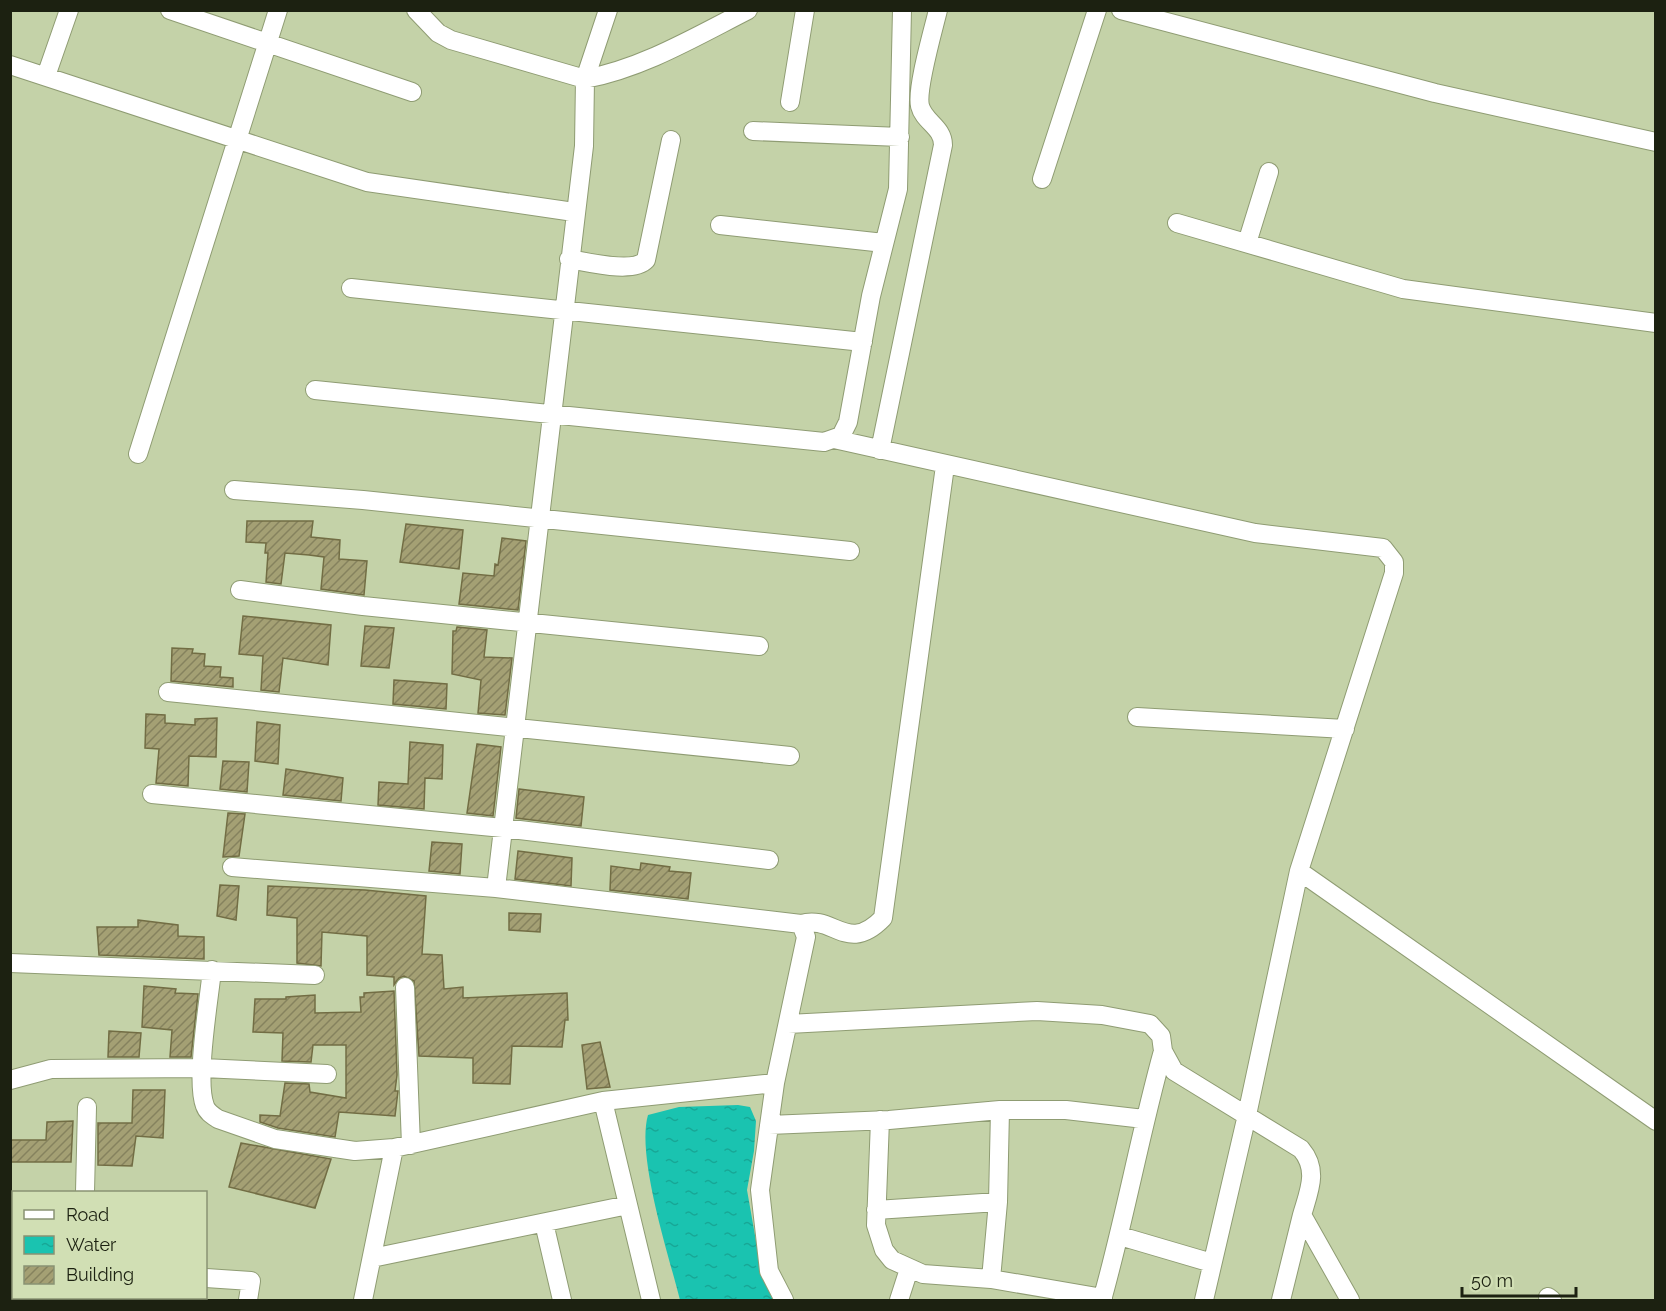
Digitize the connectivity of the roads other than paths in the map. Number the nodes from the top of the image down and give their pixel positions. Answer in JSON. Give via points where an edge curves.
{"nodes":[{"id":1,"x":69,"y":10,"type":"edge"},
{"id":2,"x":170,"y":10,"type":"edge"},
{"id":3,"x":278,"y":10,"type":"edge"},
{"id":4,"x":416,"y":10,"type":"edge"},
{"id":5,"x":609,"y":10,"type":"edge"},
{"id":6,"x":715,"y":10,"type":"edge"},
{"id":7,"x":748,"y":10,"type":"edge"},
{"id":8,"x":805,"y":10,"type":"edge"},
{"id":9,"x":938,"y":10,"type":"edge"},
{"id":10,"x":1097,"y":10,"type":"edge"},
{"id":11,"x":1121,"y":10,"type":"edge"},
{"id":12,"x":897,"y":12,"type":"edge"},
{"id":13,"x":711,"y":29,"type":"junction"},
{"id":14,"x":267,"y":43,"type":"junction"},
{"id":15,"x":10,"y":65,"type":"edge"},
{"id":16,"x":46,"y":76,"type":"junction"},
{"id":17,"x":585,"y":79,"type":"junction"},
{"id":18,"x":412,"y":92,"type":"dead end"},
{"id":19,"x":790,"y":102,"type":"dead end"},
{"id":20,"x":753,"y":130,"type":"dead end"},
{"id":21,"x":900,"y":137,"type":"junction"},
{"id":22,"x":236,"y":139,"type":"junction"},
{"id":23,"x":671,"y":140,"type":"dead end"},
{"id":24,"x":1656,"y":142,"type":"edge"},
{"id":25,"x":1269,"y":172,"type":"dead end"},
{"id":26,"x":1042,"y":179,"type":"dead end"},
{"id":27,"x":574,"y":212,"type":"junction"},
{"id":28,"x":1177,"y":223,"type":"dead end"},
{"id":29,"x":720,"y":225,"type":"dead end"},
{"id":30,"x":884,"y":243,"type":"junction"},
{"id":31,"x":1247,"y":243,"type":"junction"},
{"id":32,"x":569,"y":259,"type":"junction"},
{"id":33,"x":351,"y":288,"type":"dead end"},
{"id":34,"x":564,"y":312,"type":"junction"},
{"id":35,"x":1656,"y":322,"type":"edge"},
{"id":36,"x":863,"y":342,"type":"junction"},
{"id":37,"x":315,"y":390,"type":"dead end"},
{"id":38,"x":551,"y":415,"type":"junction"},
{"id":39,"x":834,"y":439,"type":"junction"},
{"id":40,"x":880,"y":450,"type":"junction"},
{"id":41,"x":138,"y":454,"type":"dead end"},
{"id":42,"x":945,"y":466,"type":"junction"},
{"id":43,"x":234,"y":490,"type":"dead end"},
{"id":44,"x":538,"y":519,"type":"junction"},
{"id":45,"x":850,"y":551,"type":"dead end"},
{"id":46,"x":240,"y":590,"type":"dead end"},
{"id":47,"x":527,"y":621,"type":"junction"},
{"id":48,"x":759,"y":646,"type":"dead end"},
{"id":49,"x":168,"y":692,"type":"dead end"},
{"id":50,"x":1137,"y":717,"type":"dead end"},
{"id":51,"x":514,"y":726,"type":"junction"},
{"id":52,"x":1345,"y":729,"type":"junction"},
{"id":53,"x":790,"y":756,"type":"dead end"},
{"id":54,"x":152,"y":794,"type":"dead end"},
{"id":55,"x":503,"y":828,"type":"junction"},
{"id":56,"x":769,"y":860,"type":"dead end"},
{"id":57,"x":232,"y":867,"type":"dead end"},
{"id":58,"x":1299,"y":871,"type":"junction"},
{"id":59,"x":496,"y":888,"type":"junction"},
{"id":60,"x":801,"y":924,"type":"junction"},
{"id":61,"x":10,"y":963,"type":"edge"},
{"id":62,"x":213,"y":970,"type":"junction"},
{"id":63,"x":315,"y":975,"type":"dead end"},
{"id":64,"x":405,"y":987,"type":"dead end"},
{"id":65,"x":788,"y":1024,"type":"junction"},
{"id":66,"x":1163,"y":1051,"type":"junction"},
{"id":67,"x":203,"y":1068,"type":"junction"},
{"id":68,"x":327,"y":1074,"type":"dead end"},
{"id":69,"x":10,"y":1080,"type":"edge"},
{"id":70,"x":775,"y":1083,"type":"junction"},
{"id":71,"x":603,"y":1101,"type":"junction"},
{"id":72,"x":87,"y":1107,"type":"dead end"},
{"id":73,"x":1000,"y":1110,"type":"junction"},
{"id":74,"x":1247,"y":1115,"type":"junction"},
{"id":75,"x":1144,"y":1119,"type":"junction"},
{"id":76,"x":880,"y":1120,"type":"junction"},
{"id":77,"x":1656,"y":1121,"type":"edge"},
{"id":78,"x":769,"y":1125,"type":"junction"},
{"id":79,"x":402,"y":1146,"type":"junction"},
{"id":80,"x":85,"y":1191,"type":"edge"},
{"id":81,"x":998,"y":1202,"type":"junction"},
{"id":82,"x":628,"y":1205,"type":"junction"},
{"id":83,"x":876,"y":1210,"type":"junction"},
{"id":84,"x":1302,"y":1215,"type":"junction"},
{"id":85,"x":544,"y":1223,"type":"junction"},
{"id":86,"x":1120,"y":1236,"type":"junction"},
{"id":87,"x":372,"y":1258,"type":"junction"},
{"id":88,"x":1212,"y":1263,"type":"junction"},
{"id":89,"x":909,"y":1269,"type":"junction"},
{"id":90,"x":207,"y":1278,"type":"edge"},
{"id":91,"x":991,"y":1279,"type":"junction"},
{"id":92,"x":1102,"y":1299,"type":"edge"},
{"id":93,"x":248,"y":1300,"type":"edge"},
{"id":94,"x":363,"y":1300,"type":"edge"},
{"id":95,"x":558,"y":1300,"type":"edge"},
{"id":96,"x":651,"y":1300,"type":"edge"},
{"id":97,"x":784,"y":1300,"type":"edge"},
{"id":98,"x":899,"y":1300,"type":"edge"},
{"id":99,"x":1204,"y":1300,"type":"edge"},
{"id":100,"x":1281,"y":1300,"type":"edge"},
{"id":101,"x":1350,"y":1300,"type":"edge"}],
"edges":[{"from":1,"to":16,"type":"street"},
{"from":2,"to":14,"type":"street"},
{"from":3,"to":14,"type":"street"},
{"from":4,"to":17,"type":"street","via":[[438,33],[451,40]]},
{"from":5,"to":17,"type":"street"},
{"from":6,"to":13,"type":"street"},
{"from":7,"to":13,"type":"street"},
{"from":8,"to":19,"type":"street"},
{"from":9,"to":40,"type":"street","via":[[919,97],[922,113],[939,130],[943,145]]},
{"from":10,"to":26,"type":"street"},
{"from":11,"to":24,"type":"street","via":[[1435,93]]},
{"from":12,"to":21,"type":"street"},
{"from":13,"to":17,"type":"street","via":[[614,74]]},
{"from":14,"to":18,"type":"street"},
{"from":14,"to":22,"type":"street"},
{"from":15,"to":16,"type":"street"},
{"from":16,"to":22,"type":"street"},
{"from":17,"to":27,"type":"street","via":[[584,146]]},
{"from":20,"to":21,"type":"street"},
{"from":21,"to":30,"type":"street","via":[[898,189]]},
{"from":22,"to":27,"type":"street","via":[[367,182]]},
{"from":22,"to":41,"type":"street"},
{"from":23,"to":32,"type":"street","via":[[642,265],[631,268]]},
{"from":25,"to":31,"type":"street"},
{"from":27,"to":32,"type":"street"},
{"from":28,"to":31,"type":"street"},
{"from":29,"to":30,"type":"street"},
{"from":30,"to":36,"type":"street"},
{"from":31,"to":35,"type":"street","via":[[1403,289]]},
{"from":32,"to":34,"type":"street"},
{"from":33,"to":34,"type":"street"},
{"from":34,"to":36,"type":"street"},
{"from":34,"to":38,"type":"street"},
{"from":36,"to":39,"type":"street","via":[[846,429]]},
{"from":37,"to":38,"type":"street"},
{"from":38,"to":39,"type":"street","via":[[824,442]]},
{"from":38,"to":44,"type":"street"},
{"from":39,"to":40,"type":"street"},
{"from":40,"to":42,"type":"street"},
{"from":42,"to":52,"type":"street","via":[[1254,533],[1383,548],[1394,562],[1394,573]]},
{"from":42,"to":60,"type":"street","via":[[883,918],[865,932],[842,934],[821,923]]},
{"from":43,"to":44,"type":"street"},
{"from":44,"to":45,"type":"street"},
{"from":44,"to":47,"type":"street"},
{"from":46,"to":47,"type":"street"},
{"from":47,"to":48,"type":"street"},
{"from":47,"to":51,"type":"street"},
{"from":49,"to":51,"type":"street"},
{"from":50,"to":52,"type":"street"},
{"from":51,"to":53,"type":"street"},
{"from":51,"to":55,"type":"street"},
{"from":52,"to":58,"type":"street"},
{"from":54,"to":55,"type":"street"},
{"from":55,"to":56,"type":"street"},
{"from":55,"to":59,"type":"street"},
{"from":57,"to":59,"type":"street"},
{"from":58,"to":74,"type":"street"},
{"from":58,"to":77,"type":"street"},
{"from":59,"to":60,"type":"street"},
{"from":60,"to":65,"type":"street","via":[[806,937]]},
{"from":61,"to":62,"type":"street"},
{"from":62,"to":63,"type":"street"},
{"from":62,"to":67,"type":"street"},
{"from":64,"to":79,"type":"street"},
{"from":65,"to":66,"type":"street","via":[[1037,1011],[1102,1015],[1150,1024],[1161,1036]]},
{"from":65,"to":70,"type":"street"},
{"from":66,"to":74,"type":"street","via":[[1174,1071]]},
{"from":66,"to":75,"type":"street"},
{"from":67,"to":68,"type":"street"},
{"from":67,"to":69,"type":"street","via":[[51,1069]]},
{"from":67,"to":79,"type":"street","via":[[205,1106],[218,1119],[275,1139],[356,1151]]},
{"from":70,"to":71,"type":"street"},
{"from":70,"to":78,"type":"street"},
{"from":71,"to":79,"type":"street"},
{"from":71,"to":82,"type":"street"},
{"from":72,"to":80,"type":"street"},
{"from":73,"to":75,"type":"street","via":[[1066,1110]]},
{"from":73,"to":76,"type":"street"},
{"from":73,"to":81,"type":"street"},
{"from":74,"to":84,"type":"street","via":[[1308,1156],[1313,1175]]},
{"from":74,"to":88,"type":"street"},
{"from":75,"to":86,"type":"street"},
{"from":76,"to":78,"type":"street"},
{"from":76,"to":83,"type":"street"},
{"from":78,"to":97,"type":"street","via":[[760,1190],[769,1271]]},
{"from":79,"to":87,"type":"street"},
{"from":81,"to":83,"type":"street"},
{"from":81,"to":91,"type":"street"},
{"from":82,"to":85,"type":"street"},
{"from":82,"to":96,"type":"street"},
{"from":83,"to":89,"type":"street","via":[[884,1250],[892,1260]]},
{"from":84,"to":100,"type":"street"},
{"from":84,"to":101,"type":"street"},
{"from":85,"to":87,"type":"street"},
{"from":85,"to":95,"type":"street"},
{"from":86,"to":88,"type":"street"},
{"from":86,"to":92,"type":"street"},
{"from":87,"to":94,"type":"street"},
{"from":88,"to":99,"type":"street"},
{"from":89,"to":91,"type":"street","via":[[942,1277]]},
{"from":89,"to":98,"type":"street"},
{"from":90,"to":93,"type":"street","via":[[251,1281]]},
{"from":91,"to":92,"type":"street"}]}
